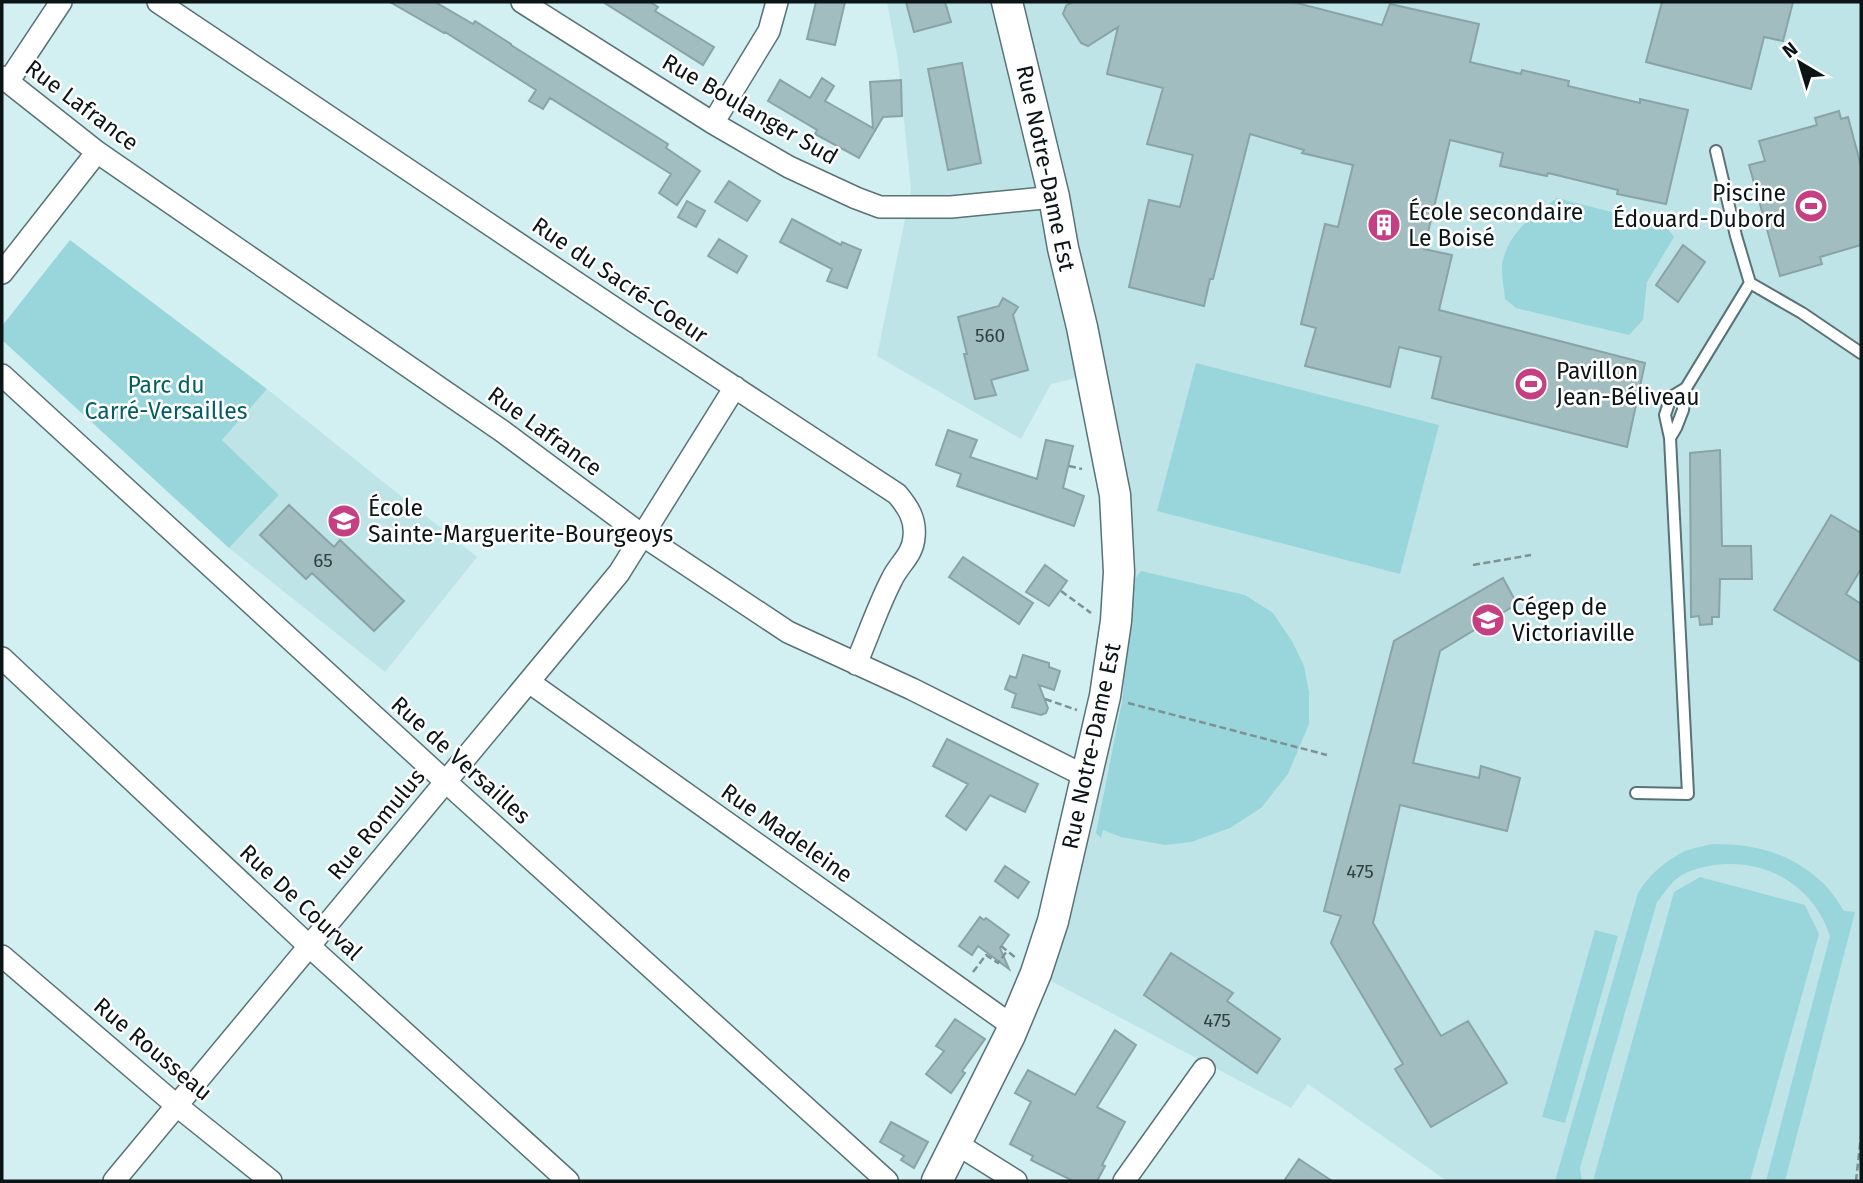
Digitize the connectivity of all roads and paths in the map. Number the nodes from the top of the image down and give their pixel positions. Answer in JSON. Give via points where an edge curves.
{"nodes":[{"id":1,"x":61,"y":2,"type":"edge"},
{"id":2,"x":158,"y":2,"type":"edge"},
{"id":3,"x":522,"y":2,"type":"edge"},
{"id":4,"x":777,"y":2,"type":"edge"},
{"id":5,"x":1007,"y":2,"type":"edge"},
{"id":6,"x":5,"y":80,"type":"edge"},
{"id":7,"x":713,"y":122,"type":"junction"},
{"id":8,"x":1716,"y":151,"type":"dead end"},
{"id":9,"x":97,"y":152,"type":"junction"},
{"id":10,"x":1054,"y":197,"type":"junction"},
{"id":11,"x":2,"y":273,"type":"edge"},
{"id":12,"x":1751,"y":283,"type":"junction"},
{"id":13,"x":1861,"y":353,"type":"edge"},
{"id":14,"x":2,"y":375,"type":"edge"},
{"id":15,"x":735,"y":387,"type":"junction"},
{"id":16,"x":1069,"y":466,"type":"dead end"},
{"id":17,"x":1083,"y":469,"type":"dead end"},
{"id":18,"x":642,"y":535,"type":"junction"},
{"id":19,"x":1531,"y":555,"type":"dead end"},
{"id":20,"x":1473,"y":565,"type":"dead end"},
{"id":21,"x":1061,"y":591,"type":"dead end"},
{"id":22,"x":1091,"y":614,"type":"dead end"},
{"id":23,"x":2,"y":658,"type":"edge"},
{"id":24,"x":856,"y":664,"type":"junction"},
{"id":25,"x":529,"y":682,"type":"junction"},
{"id":26,"x":1045,"y":699,"type":"dead end"},
{"id":27,"x":1093,"y":704,"type":"junction"},
{"id":28,"x":1327,"y":755,"type":"dead end"},
{"id":29,"x":1087,"y":777,"type":"junction"},
{"id":30,"x":446,"y":782,"type":"junction"},
{"id":31,"x":1636,"y":793,"type":"dead end"},
{"id":32,"x":309,"y":946,"type":"junction"},
{"id":33,"x":1001,"y":946,"type":"dead end"},
{"id":34,"x":1007,"y":950,"type":"junction"},
{"id":35,"x":2,"y":956,"type":"edge"},
{"id":36,"x":1021,"y":962,"type":"dead end"},
{"id":37,"x":973,"y":972,"type":"dead end"},
{"id":38,"x":1014,"y":1027,"type":"junction"},
{"id":39,"x":1203,"y":1069,"type":"dead end"},
{"id":40,"x":176,"y":1105,"type":"junction"},
{"id":41,"x":1861,"y":1136,"type":"edge"},
{"id":42,"x":957,"y":1144,"type":"junction"},
{"id":43,"x":114,"y":1181,"type":"edge"},
{"id":44,"x":271,"y":1181,"type":"edge"},
{"id":45,"x":568,"y":1181,"type":"edge"},
{"id":46,"x":887,"y":1181,"type":"edge"},
{"id":47,"x":937,"y":1181,"type":"edge"},
{"id":48,"x":1016,"y":1181,"type":"edge"},
{"id":49,"x":1124,"y":1181,"type":"edge"},
{"id":50,"x":1856,"y":1181,"type":"edge"}],
"edges":[{"from":1,"to":6,"type":"street"},
{"from":2,"to":15,"type":"street","name":"Rue du Sacré-Coeur"},
{"from":3,"to":7,"type":"street","name":"Rue Boulanger Sud"},
{"from":4,"to":7,"type":"street","via":[[769,31]]},
{"from":5,"to":10,"type":"street","name":"Rue Notre-Dame Est"},
{"from":6,"to":9,"type":"street","name":"Rue Lafrance"},
{"from":7,"to":10,"type":"street","name":"Rue Boulanger Sud","via":[[789,167],[880,207],[951,207]]},
{"from":8,"to":12,"type":"lane"},
{"from":9,"to":11,"type":"street"},
{"from":9,"to":18,"type":"street","name":"Rue Lafrance","via":[[502,431]]},
{"from":10,"to":27,"type":"street","name":"Rue Notre-Dame Est","via":[[1115,495],[1116,621]]},
{"from":12,"to":13,"type":"lane"},
{"from":12,"to":31,"type":"lane","via":[[1686,388],[1671,397],[1665,415],[1670,438],[1688,794]]},
{"from":14,"to":30,"type":"street","name":"Rue de Versailles"},
{"from":15,"to":18,"type":"street","name":"Rue Romulus"},
{"from":15,"to":24,"type":"street","name":"Rue du Sacré-Coeur","via":[[889,488],[908,508],[914,522],[909,556],[893,576]]},
{"from":16,"to":17,"type":"path"},
{"from":18,"to":24,"type":"street","name":"Rue Lafrance","via":[[788,632]]},
{"from":18,"to":25,"type":"street","name":"Rue Romulus","via":[[619,573]]},
{"from":19,"to":20,"type":"path"},
{"from":21,"to":22,"type":"path"},
{"from":23,"to":32,"type":"street","name":"Rue De Courval"},
{"from":24,"to":29,"type":"street","name":"Rue Lafrance"},
{"from":25,"to":30,"type":"street","name":"Rue Romulus"},
{"from":25,"to":38,"type":"street","name":"Rue Madeleine"},
{"from":26,"to":27,"type":"path"},
{"from":27,"to":28,"type":"path","via":[[1122,702]]},
{"from":27,"to":29,"type":"street","name":"Rue Notre-Dame Est"},
{"from":29,"to":38,"type":"street","name":"Rue Notre-Dame Est","via":[[1053,921]]},
{"from":30,"to":32,"type":"street","name":"Rue Romulus"},
{"from":30,"to":46,"type":"street","name":"Rue de Versailles"},
{"from":32,"to":40,"type":"street","name":"Rue Romulus"},
{"from":32,"to":45,"type":"street","name":"Rue De Courval"},
{"from":33,"to":34,"type":"path"},
{"from":34,"to":36,"type":"path"},
{"from":34,"to":37,"type":"path","via":[[998,963],[986,955]]},
{"from":35,"to":40,"type":"street","name":"Rue Rousseau"},
{"from":38,"to":42,"type":"street","name":"Rue Notre-Dame Est"},
{"from":39,"to":49,"type":"street"},
{"from":40,"to":43,"type":"street","name":"Rue Romulus"},
{"from":40,"to":44,"type":"street","name":"Rue Rousseau"},
{"from":41,"to":50,"type":"path"},
{"from":42,"to":47,"type":"street","name":"Rue Notre-Dame Est"},
{"from":42,"to":48,"type":"street"}]}
